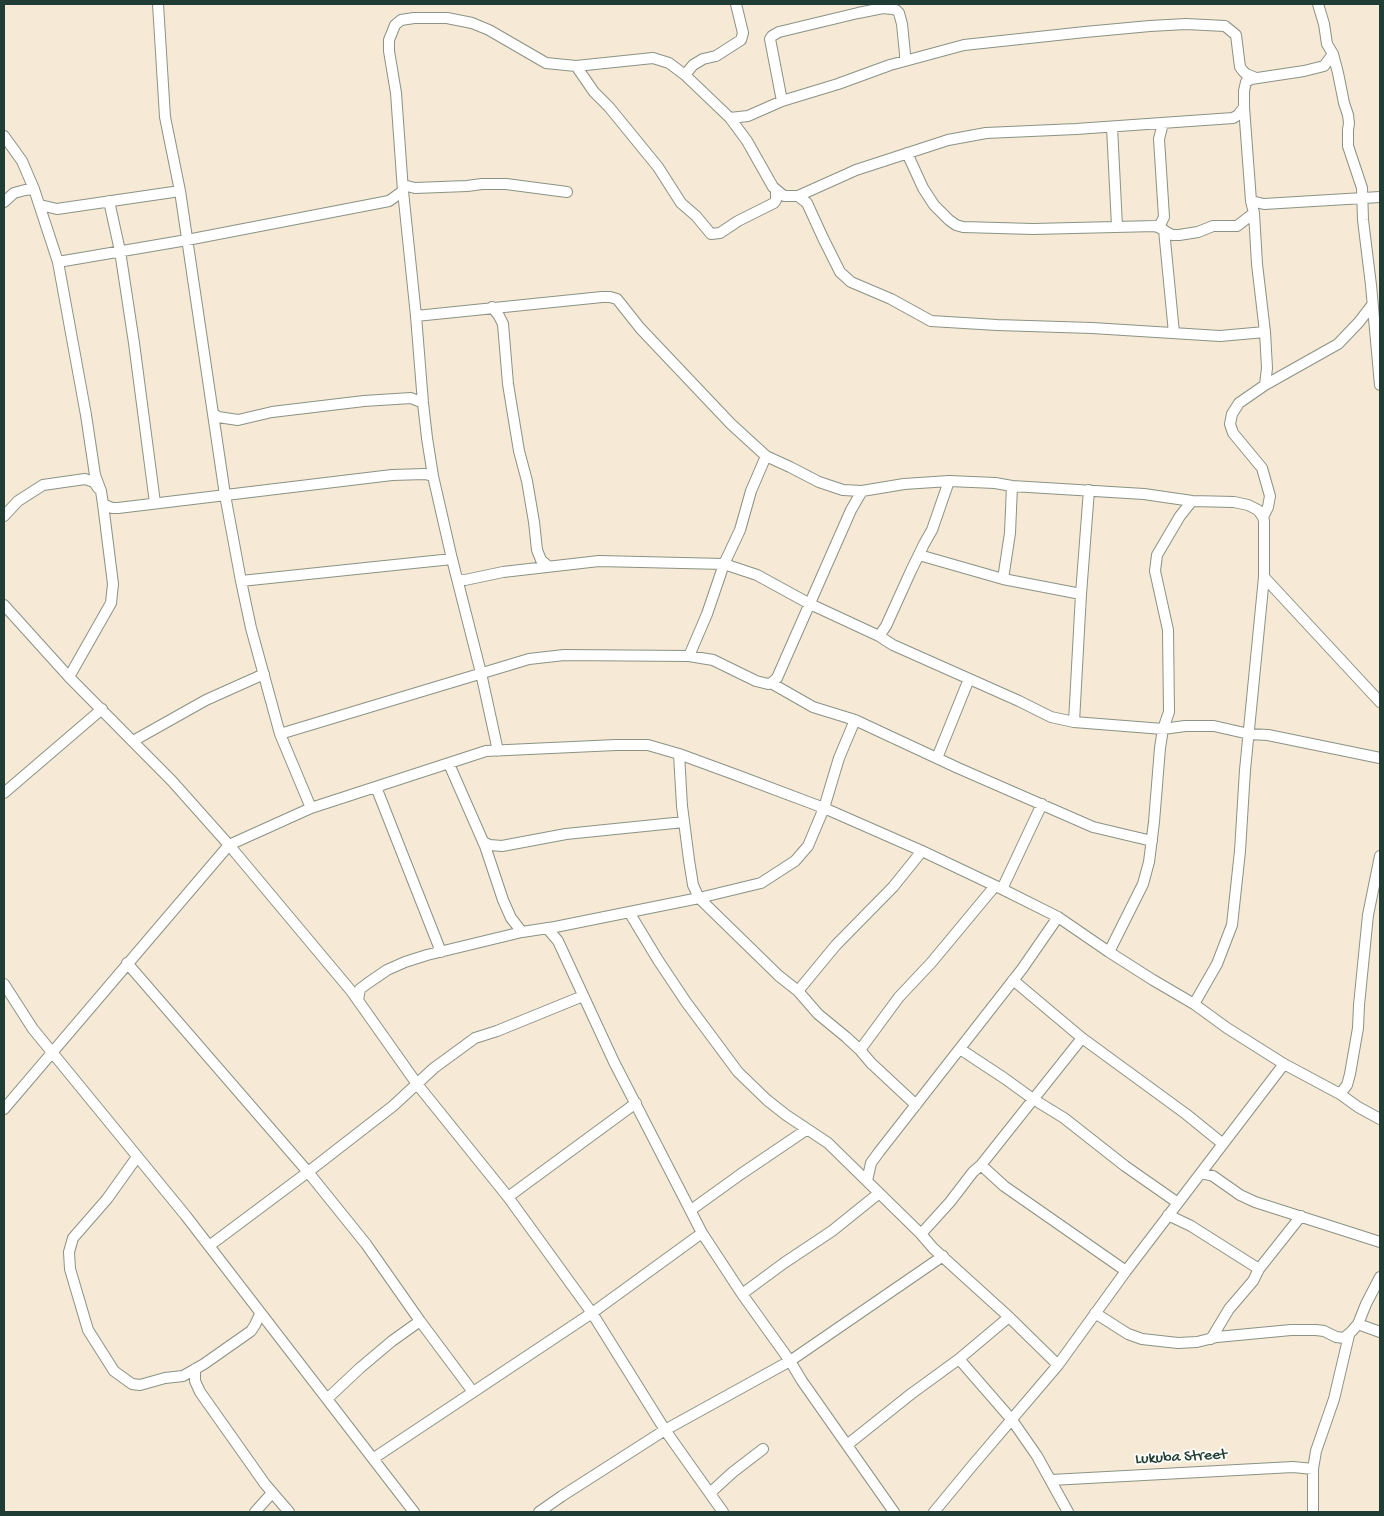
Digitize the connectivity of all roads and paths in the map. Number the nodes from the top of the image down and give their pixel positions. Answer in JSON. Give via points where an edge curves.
{"nodes":[{"id":1,"x":158,"y":4,"type":"edge"},
{"id":2,"x":736,"y":4,"type":"edge"},
{"id":3,"x":1318,"y":4,"type":"edge"},
{"id":4,"x":1333,"y":54,"type":"junction"},
{"id":5,"x":905,"y":61,"type":"junction"},
{"id":6,"x":576,"y":66,"type":"junction"},
{"id":7,"x":686,"y":75,"type":"junction"},
{"id":8,"x":1256,"y":78,"type":"junction"},
{"id":9,"x":782,"y":101,"type":"junction"},
{"id":10,"x":1244,"y":107,"type":"junction"},
{"id":11,"x":730,"y":118,"type":"junction"},
{"id":12,"x":1163,"y":123,"type":"junction"},
{"id":13,"x":1112,"y":126,"type":"junction"},
{"id":14,"x":4,"y":136,"type":"edge"},
{"id":15,"x":908,"y":153,"type":"junction"},
{"id":16,"x":403,"y":188,"type":"junction"},
{"id":17,"x":34,"y":189,"type":"junction"},
{"id":18,"x":776,"y":190,"type":"junction"},
{"id":19,"x":180,"y":191,"type":"junction"},
{"id":20,"x":567,"y":192,"type":"dead end"},
{"id":21,"x":798,"y":196,"type":"junction"},
{"id":22,"x":1380,"y":197,"type":"edge"},
{"id":23,"x":1363,"y":198,"type":"junction"},
{"id":24,"x":109,"y":201,"type":"junction"},
{"id":25,"x":1251,"y":201,"type":"junction"},
{"id":26,"x":4,"y":202,"type":"edge"},
{"id":27,"x":40,"y":205,"type":"junction"},
{"id":28,"x":1254,"y":213,"type":"junction"},
{"id":29,"x":1117,"y":226,"type":"junction"},
{"id":30,"x":1161,"y":229,"type":"junction"},
{"id":31,"x":187,"y":240,"type":"junction"},
{"id":32,"x":120,"y":251,"type":"junction"},
{"id":33,"x":58,"y":262,"type":"junction"},
{"id":34,"x":1372,"y":304,"type":"junction"},
{"id":35,"x":492,"y":307,"type":"junction"},
{"id":36,"x":416,"y":316,"type":"junction"},
{"id":37,"x":1174,"y":332,"type":"junction"},
{"id":38,"x":1265,"y":332,"type":"junction"},
{"id":39,"x":1265,"y":385,"type":"junction"},
{"id":40,"x":1380,"y":385,"type":"edge"},
{"id":41,"x":423,"y":403,"type":"junction"},
{"id":42,"x":213,"y":414,"type":"junction"},
{"id":43,"x":766,"y":456,"type":"junction"},
{"id":44,"x":433,"y":476,"type":"junction"},
{"id":45,"x":949,"y":481,"type":"junction"},
{"id":46,"x":1012,"y":486,"type":"junction"},
{"id":47,"x":1089,"y":490,"type":"junction"},
{"id":48,"x":101,"y":491,"type":"junction"},
{"id":49,"x":862,"y":491,"type":"junction"},
{"id":50,"x":225,"y":495,"type":"junction"},
{"id":51,"x":1192,"y":501,"type":"junction"},
{"id":52,"x":103,"y":504,"type":"junction"},
{"id":53,"x":155,"y":504,"type":"junction"},
{"id":54,"x":4,"y":516,"type":"edge"},
{"id":55,"x":1263,"y":516,"type":"junction"},
{"id":56,"x":919,"y":555,"type":"junction"},
{"id":57,"x":452,"y":558,"type":"junction"},
{"id":58,"x":724,"y":564,"type":"junction"},
{"id":59,"x":548,"y":566,"type":"junction"},
{"id":60,"x":1264,"y":578,"type":"junction"},
{"id":61,"x":457,"y":579,"type":"junction"},
{"id":62,"x":1003,"y":579,"type":"junction"},
{"id":63,"x":241,"y":581,"type":"junction"},
{"id":64,"x":1262,"y":592,"type":"junction"},
{"id":65,"x":1277,"y":592,"type":"junction"},
{"id":66,"x":1081,"y":594,"type":"junction"},
{"id":67,"x":810,"y":604,"type":"junction"},
{"id":68,"x":5,"y":608,"type":"edge"},
{"id":69,"x":879,"y":636,"type":"junction"},
{"id":70,"x":689,"y":656,"type":"junction"},
{"id":71,"x":480,"y":673,"type":"junction"},
{"id":72,"x":264,"y":674,"type":"junction"},
{"id":73,"x":69,"y":677,"type":"junction"},
{"id":74,"x":969,"y":679,"type":"junction"},
{"id":75,"x":771,"y":683,"type":"junction"},
{"id":76,"x":1380,"y":702,"type":"edge"},
{"id":77,"x":102,"y":709,"type":"junction"},
{"id":78,"x":855,"y":720,"type":"junction"},
{"id":79,"x":1074,"y":722,"type":"junction"},
{"id":80,"x":1163,"y":728,"type":"junction"},
{"id":81,"x":280,"y":734,"type":"junction"},
{"id":82,"x":1249,"y":734,"type":"junction"},
{"id":83,"x":133,"y":741,"type":"junction"},
{"id":84,"x":498,"y":751,"type":"junction"},
{"id":85,"x":680,"y":754,"type":"junction"},
{"id":86,"x":936,"y":758,"type":"junction"},
{"id":87,"x":1380,"y":758,"type":"edge"},
{"id":88,"x":449,"y":764,"type":"junction"},
{"id":89,"x":376,"y":787,"type":"junction"},
{"id":90,"x":4,"y":793,"type":"edge"},
{"id":91,"x":1042,"y":804,"type":"junction"},
{"id":92,"x":311,"y":808,"type":"junction"},
{"id":93,"x":824,"y":808,"type":"junction"},
{"id":94,"x":684,"y":822,"type":"junction"},
{"id":95,"x":1152,"y":841,"type":"junction"},
{"id":96,"x":483,"y":842,"type":"junction"},
{"id":97,"x":229,"y":845,"type":"junction"},
{"id":98,"x":922,"y":851,"type":"junction"},
{"id":99,"x":1380,"y":863,"type":"edge"},
{"id":100,"x":998,"y":888,"type":"junction"},
{"id":101,"x":699,"y":898,"type":"junction"},
{"id":102,"x":629,"y":912,"type":"junction"},
{"id":103,"x":1058,"y":917,"type":"junction"},
{"id":104,"x":547,"y":928,"type":"junction"},
{"id":105,"x":522,"y":932,"type":"junction"},
{"id":106,"x":441,"y":952,"type":"junction"},
{"id":107,"x":1109,"y":952,"type":"junction"},
{"id":108,"x":127,"y":964,"type":"junction"},
{"id":109,"x":1013,"y":980,"type":"junction"},
{"id":110,"x":4,"y":984,"type":"edge"},
{"id":111,"x":798,"y":991,"type":"junction"},
{"id":112,"x":583,"y":996,"type":"junction"},
{"id":113,"x":358,"y":1000,"type":"junction"},
{"id":114,"x":1194,"y":1004,"type":"junction"},
{"id":115,"x":1082,"y":1038,"type":"junction"},
{"id":116,"x":960,"y":1049,"type":"junction"},
{"id":117,"x":860,"y":1050,"type":"junction"},
{"id":118,"x":52,"y":1053,"type":"junction"},
{"id":119,"x":1284,"y":1064,"type":"junction"},
{"id":120,"x":418,"y":1084,"type":"junction"},
{"id":121,"x":1344,"y":1097,"type":"junction"},
{"id":122,"x":1033,"y":1099,"type":"junction"},
{"id":123,"x":636,"y":1104,"type":"junction"},
{"id":124,"x":916,"y":1106,"type":"junction"},
{"id":125,"x":4,"y":1109,"type":"edge"},
{"id":126,"x":1380,"y":1119,"type":"edge"},
{"id":127,"x":806,"y":1130,"type":"junction"},
{"id":128,"x":1223,"y":1144,"type":"junction"},
{"id":129,"x":137,"y":1157,"type":"junction"},
{"id":130,"x":981,"y":1165,"type":"junction"},
{"id":131,"x":308,"y":1172,"type":"junction"},
{"id":132,"x":1201,"y":1173,"type":"junction"},
{"id":133,"x":866,"y":1182,"type":"junction"},
{"id":134,"x":878,"y":1194,"type":"junction"},
{"id":135,"x":508,"y":1196,"type":"junction"},
{"id":136,"x":1178,"y":1203,"type":"junction"},
{"id":137,"x":691,"y":1210,"type":"junction"},
{"id":138,"x":1168,"y":1215,"type":"junction"},
{"id":139,"x":1301,"y":1216,"type":"junction"},
{"id":140,"x":702,"y":1233,"type":"junction"},
{"id":141,"x":921,"y":1234,"type":"junction"},
{"id":142,"x":1380,"y":1242,"type":"edge"},
{"id":143,"x":210,"y":1246,"type":"junction"},
{"id":144,"x":943,"y":1256,"type":"junction"},
{"id":145,"x":1259,"y":1269,"type":"junction"},
{"id":146,"x":1126,"y":1271,"type":"junction"},
{"id":147,"x":1380,"y":1277,"type":"edge"},
{"id":148,"x":742,"y":1294,"type":"junction"},
{"id":149,"x":260,"y":1314,"type":"junction"},
{"id":150,"x":592,"y":1314,"type":"junction"},
{"id":151,"x":1095,"y":1314,"type":"junction"},
{"id":152,"x":1009,"y":1317,"type":"junction"},
{"id":153,"x":420,"y":1321,"type":"junction"},
{"id":154,"x":1358,"y":1324,"type":"junction"},
{"id":155,"x":1380,"y":1332,"type":"edge"},
{"id":156,"x":1348,"y":1335,"type":"junction"},
{"id":157,"x":1211,"y":1339,"type":"junction"},
{"id":158,"x":958,"y":1359,"type":"junction"},
{"id":159,"x":790,"y":1361,"type":"junction"},
{"id":160,"x":1058,"y":1365,"type":"junction"},
{"id":161,"x":195,"y":1369,"type":"junction"},
{"id":162,"x":473,"y":1392,"type":"junction"},
{"id":163,"x":327,"y":1399,"type":"junction"},
{"id":164,"x":1012,"y":1420,"type":"junction"},
{"id":165,"x":666,"y":1430,"type":"junction"},
{"id":166,"x":847,"y":1445,"type":"junction"},
{"id":167,"x":763,"y":1449,"type":"dead end"},
{"id":168,"x":374,"y":1458,"type":"junction"},
{"id":169,"x":1313,"y":1469,"type":"junction"},
{"id":170,"x":1051,"y":1480,"type":"junction"},
{"id":171,"x":272,"y":1493,"type":"junction"},
{"id":172,"x":710,"y":1493,"type":"junction"},
{"id":173,"x":255,"y":1512,"type":"edge"},
{"id":174,"x":289,"y":1512,"type":"edge"},
{"id":175,"x":414,"y":1512,"type":"edge"},
{"id":176,"x":539,"y":1512,"type":"edge"},
{"id":177,"x":723,"y":1512,"type":"edge"},
{"id":178,"x":894,"y":1512,"type":"edge"},
{"id":179,"x":934,"y":1512,"type":"edge"},
{"id":180,"x":1068,"y":1512,"type":"edge"},
{"id":181,"x":1313,"y":1512,"type":"edge"}],
"edges":[{"from":1,"to":19,"type":"street","via":[[165,117]]},
{"from":2,"to":7,"type":"street","via":[[743,33],[741,40],[719,55],[693,65]]},
{"from":3,"to":4,"type":"street"},
{"from":4,"to":8,"type":"street","via":[[1324,66],[1318,68]]},
{"from":4,"to":23,"type":"street","via":[[1348,115],[1348,146]]},
{"from":5,"to":8,"type":"street","via":[[964,46],[1186,24],[1225,26],[1236,35],[1242,71]]},
{"from":5,"to":9,"type":"street"},
{"from":5,"to":9,"type":"street","via":[[900,13],[892,9],[858,13],[779,32],[770,40]]},
{"from":6,"to":7,"type":"street","via":[[653,58],[669,63]]},
{"from":6,"to":16,"type":"street","via":[[546,63],[472,23],[447,18],[401,20],[391,32],[389,51],[396,93]]},
{"from":6,"to":18,"type":"street","via":[[658,167],[681,203],[711,234],[720,233],[774,203]]},
{"from":7,"to":11,"type":"street"},
{"from":8,"to":10,"type":"street","via":[[1246,82]]},
{"from":9,"to":11,"type":"street","via":[[748,116]]},
{"from":10,"to":12,"type":"street","via":[[1233,118]]},
{"from":10,"to":25,"type":"street"},
{"from":11,"to":18,"type":"street"},
{"from":12,"to":13,"type":"street"},
{"from":12,"to":30,"type":"street","via":[[1158,139],[1164,217]]},
{"from":13,"to":15,"type":"street","via":[[986,133],[948,140]]},
{"from":13,"to":29,"type":"street"},
{"from":14,"to":17,"type":"street","via":[[22,161]]},
{"from":15,"to":21,"type":"street","via":[[856,170]]},
{"from":15,"to":29,"type":"street","via":[[934,205],[956,225],[1033,229]]},
{"from":16,"to":20,"type":"street","via":[[506,184]]},
{"from":16,"to":31,"type":"street","via":[[389,201]]},
{"from":16,"to":36,"type":"street"},
{"from":17,"to":26,"type":"street","via":[[14,193]]},
{"from":17,"to":27,"type":"street"},
{"from":18,"to":21,"type":"street","via":[[784,196]]},
{"from":19,"to":24,"type":"street"},
{"from":19,"to":31,"type":"street"},
{"from":21,"to":37,"type":"street","via":[[807,203],[840,272],[851,282],[931,321]]},
{"from":22,"to":23,"type":"street"},
{"from":23,"to":25,"type":"street","via":[[1264,204]]},
{"from":23,"to":34,"type":"street"},
{"from":24,"to":27,"type":"street","via":[[57,209]]},
{"from":24,"to":32,"type":"street"},
{"from":25,"to":28,"type":"street"},
{"from":27,"to":33,"type":"street"},
{"from":28,"to":30,"type":"street","via":[[1237,226],[1213,226],[1179,235]]},
{"from":28,"to":38,"type":"street"},
{"from":29,"to":30,"type":"street"},
{"from":30,"to":37,"type":"street"},
{"from":31,"to":32,"type":"street"},
{"from":31,"to":42,"type":"street"},
{"from":32,"to":33,"type":"street"},
{"from":32,"to":53,"type":"street"},
{"from":33,"to":48,"type":"street","via":[[95,475]]},
{"from":34,"to":39,"type":"street","via":[[1360,322],[1338,344]]},
{"from":34,"to":40,"type":"street"},
{"from":35,"to":36,"type":"street"},
{"from":35,"to":43,"type":"street","via":[[602,297],[616,299],[731,424]]},
{"from":35,"to":59,"type":"street","via":[[503,324],[508,384],[537,550]]},
{"from":36,"to":41,"type":"street"},
{"from":37,"to":38,"type":"street","via":[[1220,336]]},
{"from":38,"to":39,"type":"street"},
{"from":39,"to":55,"type":"street","via":[[1239,403],[1230,424],[1233,433],[1262,468],[1270,496]]},
{"from":41,"to":42,"type":"street","via":[[411,398],[364,400],[272,412],[238,420]]},
{"from":41,"to":44,"type":"street"},
{"from":42,"to":50,"type":"street"},
{"from":43,"to":49,"type":"street","via":[[819,482],[843,490]]},
{"from":43,"to":58,"type":"street","via":[[751,491],[740,530]]},
{"from":44,"to":50,"type":"street","via":[[392,475]]},
{"from":44,"to":57,"type":"street"},
{"from":45,"to":46,"type":"street"},
{"from":45,"to":49,"type":"street"},
{"from":45,"to":56,"type":"street","via":[[932,530]]},
{"from":46,"to":47,"type":"street"},
{"from":46,"to":62,"type":"street","via":[[1010,533]]},
{"from":47,"to":51,"type":"street"},
{"from":47,"to":66,"type":"street"},
{"from":48,"to":52,"type":"street"},
{"from":48,"to":54,"type":"street","via":[[90,480],[42,485],[18,501]]},
{"from":49,"to":67,"type":"street"},
{"from":50,"to":53,"type":"street"},
{"from":50,"to":63,"type":"street"},
{"from":51,"to":55,"type":"street","via":[[1234,502],[1248,505]]},
{"from":51,"to":80,"type":"street","via":[[1157,555],[1155,571],[1165,610],[1169,647],[1169,712]]},
{"from":52,"to":53,"type":"street","via":[[118,508]]},
{"from":52,"to":73,"type":"street","via":[[113,584],[111,604]]},
{"from":55,"to":60,"type":"street"},
{"from":56,"to":62,"type":"street"},
{"from":56,"to":69,"type":"street"},
{"from":57,"to":61,"type":"street"},
{"from":57,"to":63,"type":"street"},
{"from":58,"to":59,"type":"street","via":[[599,561]]},
{"from":58,"to":67,"type":"street","via":[[757,575]]},
{"from":58,"to":70,"type":"street"},
{"from":59,"to":61,"type":"street"},
{"from":60,"to":64,"type":"street"},
{"from":60,"to":65,"type":"street"},
{"from":61,"to":71,"type":"street"},
{"from":62,"to":66,"type":"street"},
{"from":63,"to":72,"type":"street"},
{"from":64,"to":65,"type":"street"},
{"from":64,"to":82,"type":"street"},
{"from":65,"to":76,"type":"street"},
{"from":66,"to":79,"type":"street"},
{"from":67,"to":69,"type":"street"},
{"from":67,"to":75,"type":"street","via":[[777,678]]},
{"from":68,"to":73,"type":"street"},
{"from":69,"to":74,"type":"street"},
{"from":70,"to":71,"type":"street","via":[[564,655],[529,659]]},
{"from":70,"to":75,"type":"street","via":[[713,660],[756,681]]},
{"from":71,"to":81,"type":"street"},
{"from":71,"to":84,"type":"street"},
{"from":72,"to":81,"type":"street"},
{"from":72,"to":83,"type":"street","via":[[206,700]]},
{"from":73,"to":77,"type":"street"},
{"from":74,"to":79,"type":"street","via":[[1051,717]]},
{"from":74,"to":86,"type":"street"},
{"from":75,"to":78,"type":"street","via":[[813,707]]},
{"from":77,"to":83,"type":"street"},
{"from":77,"to":90,"type":"street"},
{"from":78,"to":86,"type":"street"},
{"from":78,"to":93,"type":"street"},
{"from":79,"to":80,"type":"street"},
{"from":80,"to":82,"type":"street","via":[[1214,726]]},
{"from":80,"to":95,"type":"street"},
{"from":81,"to":92,"type":"street"},
{"from":82,"to":87,"type":"street"},
{"from":82,"to":114,"type":"street","via":[[1232,926],[1217,964]]},
{"from":83,"to":97,"type":"street"},
{"from":84,"to":85,"type":"street","via":[[648,745]]},
{"from":84,"to":88,"type":"street","via":[[486,751]]},
{"from":85,"to":93,"type":"street"},
{"from":85,"to":94,"type":"street"},
{"from":86,"to":91,"type":"street"},
{"from":88,"to":89,"type":"street"},
{"from":88,"to":96,"type":"street"},
{"from":89,"to":92,"type":"street"},
{"from":89,"to":106,"type":"street"},
{"from":91,"to":95,"type":"street","via":[[1094,827]]},
{"from":91,"to":100,"type":"street"},
{"from":92,"to":97,"type":"street"},
{"from":93,"to":98,"type":"street"},
{"from":93,"to":101,"type":"street","via":[[808,846],[779,873],[761,883]]},
{"from":94,"to":96,"type":"street","via":[[566,834],[502,846]]},
{"from":94,"to":101,"type":"street","via":[[693,885]]},
{"from":95,"to":107,"type":"street","via":[[1143,884]]},
{"from":96,"to":105,"type":"street","via":[[502,900]]},
{"from":97,"to":108,"type":"street"},
{"from":97,"to":113,"type":"street"},
{"from":98,"to":100,"type":"street"},
{"from":98,"to":111,"type":"street"},
{"from":99,"to":121,"type":"street","via":[[1368,915],[1358,1028]]},
{"from":100,"to":103,"type":"street"},
{"from":100,"to":117,"type":"street","via":[[899,997]]},
{"from":101,"to":102,"type":"street"},
{"from":101,"to":111,"type":"street"},
{"from":102,"to":104,"type":"street"},
{"from":102,"to":127,"type":"street","via":[[658,960],[738,1072]]},
{"from":103,"to":107,"type":"street"},
{"from":103,"to":109,"type":"street"},
{"from":104,"to":105,"type":"street"},
{"from":104,"to":112,"type":"street","via":[[558,941]]},
{"from":105,"to":106,"type":"street"},
{"from":106,"to":113,"type":"street","via":[[387,970],[360,989]]},
{"from":107,"to":114,"type":"street"},
{"from":108,"to":118,"type":"street"},
{"from":108,"to":131,"type":"street"},
{"from":109,"to":115,"type":"street"},
{"from":109,"to":116,"type":"street"},
{"from":110,"to":118,"type":"street"},
{"from":111,"to":117,"type":"street","via":[[818,1014]]},
{"from":112,"to":120,"type":"street","via":[[475,1038]]},
{"from":112,"to":123,"type":"street"},
{"from":113,"to":120,"type":"street"},
{"from":114,"to":119,"type":"street"},
{"from":115,"to":122,"type":"street"},
{"from":115,"to":128,"type":"street"},
{"from":116,"to":122,"type":"street"},
{"from":116,"to":124,"type":"street"},
{"from":117,"to":124,"type":"street"},
{"from":118,"to":125,"type":"street"},
{"from":118,"to":129,"type":"street"},
{"from":119,"to":121,"type":"street"},
{"from":119,"to":128,"type":"street"},
{"from":120,"to":131,"type":"street"},
{"from":120,"to":135,"type":"street"},
{"from":121,"to":126,"type":"street"},
{"from":122,"to":130,"type":"street"},
{"from":122,"to":136,"type":"street","via":[[1064,1118]]},
{"from":123,"to":135,"type":"street"},
{"from":123,"to":137,"type":"street"},
{"from":124,"to":133,"type":"street","via":[[870,1163]]},
{"from":127,"to":133,"type":"street","via":[[828,1143]]},
{"from":127,"to":137,"type":"street"},
{"from":128,"to":132,"type":"street"},
{"from":129,"to":143,"type":"street"},
{"from":129,"to":161,"type":"street","via":[[73,1238],[69,1252],[70,1269],[88,1330],[108,1363],[123,1379],[140,1385],[183,1376]]},
{"from":130,"to":141,"type":"street"},
{"from":130,"to":146,"type":"street","via":[[1004,1186]]},
{"from":131,"to":143,"type":"street"},
{"from":131,"to":153,"type":"street","via":[[366,1244]]},
{"from":132,"to":136,"type":"street"},
{"from":132,"to":139,"type":"street","via":[[1213,1176],[1255,1202]]},
{"from":133,"to":134,"type":"street"},
{"from":134,"to":141,"type":"street"},
{"from":134,"to":148,"type":"street","via":[[832,1231]]},
{"from":135,"to":150,"type":"street"},
{"from":136,"to":138,"type":"street"},
{"from":137,"to":140,"type":"street"},
{"from":138,"to":145,"type":"street"},
{"from":138,"to":146,"type":"street"},
{"from":139,"to":142,"type":"street"},
{"from":139,"to":145,"type":"street"},
{"from":140,"to":148,"type":"street"},
{"from":140,"to":150,"type":"street"},
{"from":141,"to":144,"type":"street"},
{"from":143,"to":149,"type":"street"},
{"from":144,"to":152,"type":"street"},
{"from":144,"to":159,"type":"street"},
{"from":145,"to":157,"type":"street"},
{"from":146,"to":151,"type":"street"},
{"from":147,"to":154,"type":"street"},
{"from":148,"to":159,"type":"street"},
{"from":149,"to":161,"type":"street","via":[[251,1331]]},
{"from":149,"to":163,"type":"street"},
{"from":150,"to":162,"type":"street"},
{"from":150,"to":165,"type":"street"},
{"from":151,"to":157,"type":"street","via":[[1142,1339],[1178,1343]]},
{"from":151,"to":160,"type":"street"},
{"from":152,"to":158,"type":"street"},
{"from":152,"to":160,"type":"street"},
{"from":153,"to":162,"type":"street"},
{"from":153,"to":163,"type":"street","via":[[392,1341]]},
{"from":154,"to":155,"type":"street"},
{"from":154,"to":156,"type":"street"},
{"from":156,"to":157,"type":"street","via":[[1344,1338],[1316,1330],[1291,1330]]},
{"from":156,"to":169,"type":"street","via":[[1334,1399]]},
{"from":158,"to":164,"type":"street"},
{"from":158,"to":166,"type":"street"},
{"from":159,"to":165,"type":"street"},
{"from":159,"to":166,"type":"street"},
{"from":160,"to":164,"type":"street"},
{"from":161,"to":171,"type":"street","via":[[195,1381],[200,1392]]},
{"from":162,"to":168,"type":"street"},
{"from":163,"to":168,"type":"street"},
{"from":164,"to":170,"type":"street"},
{"from":164,"to":179,"type":"street"},
{"from":165,"to":172,"type":"street"},
{"from":165,"to":176,"type":"street"},
{"from":166,"to":178,"type":"street"},
{"from":167,"to":172,"type":"street"},
{"from":168,"to":175,"type":"street"},
{"from":169,"to":170,"type":"street","name":"Lukuba Street"},
{"from":169,"to":181,"type":"street"},
{"from":170,"to":180,"type":"street"},
{"from":171,"to":173,"type":"street"},
{"from":171,"to":174,"type":"street"},
{"from":172,"to":177,"type":"street"}]}
